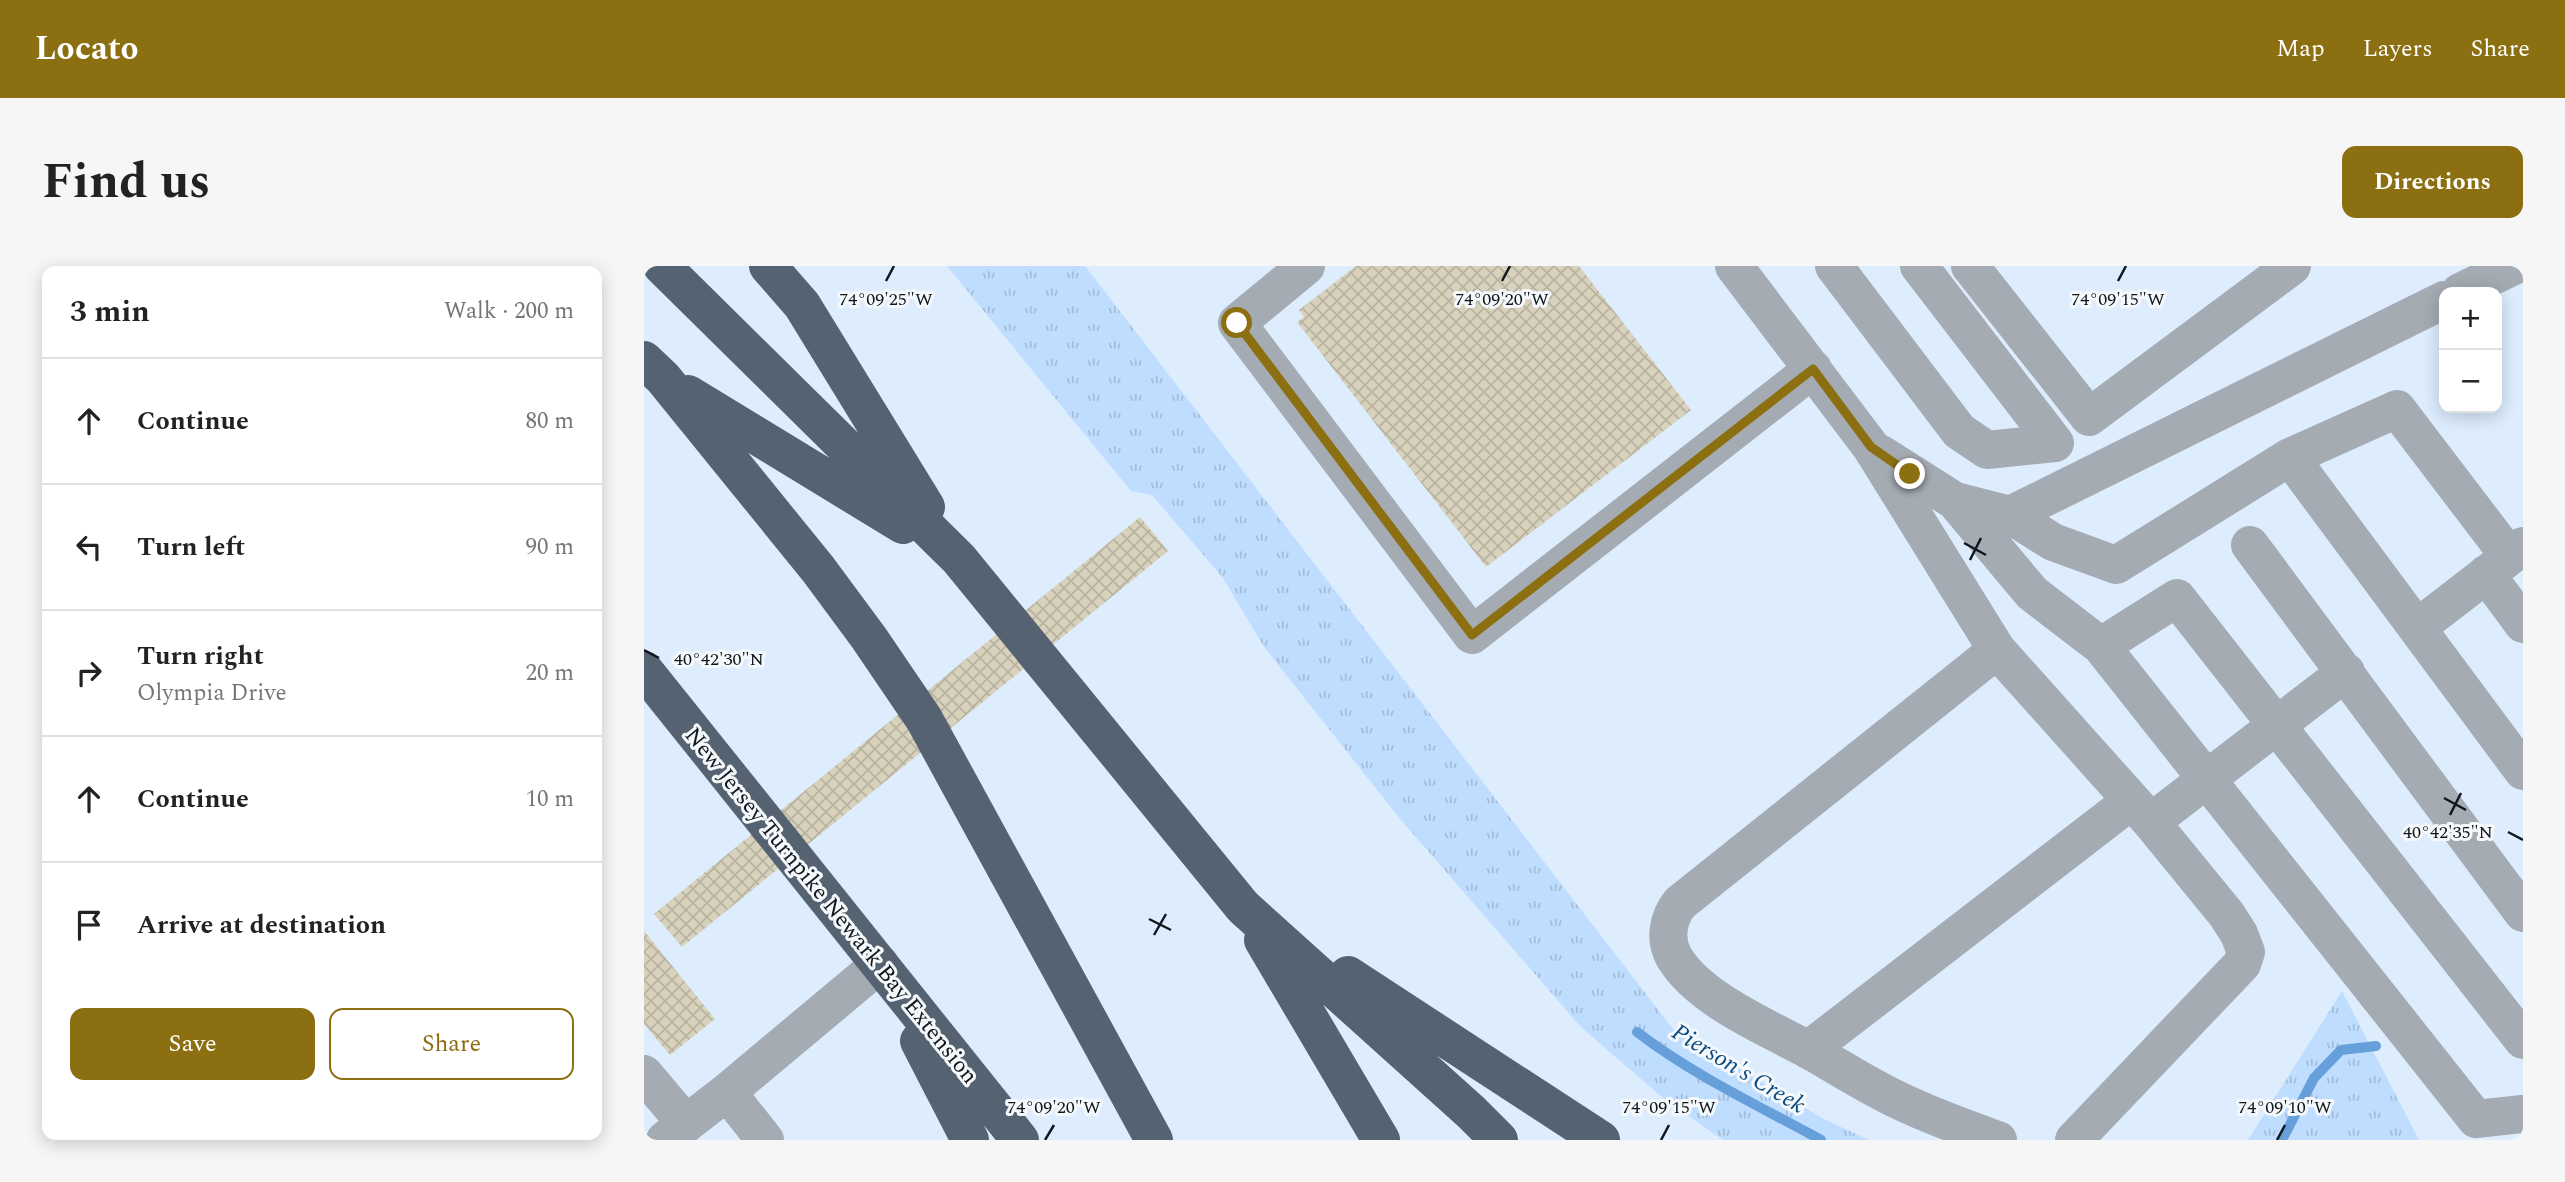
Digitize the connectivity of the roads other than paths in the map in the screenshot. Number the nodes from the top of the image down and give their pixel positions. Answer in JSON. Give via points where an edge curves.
{"nodes":[{"id":1,"x":662,"y":266,"type":"edge"},
{"id":2,"x":768,"y":266,"type":"edge"},
{"id":3,"x":1306,"y":266,"type":"edge"},
{"id":4,"x":1734,"y":266,"type":"edge"},
{"id":5,"x":1834,"y":266,"type":"edge"},
{"id":6,"x":1919,"y":266,"type":"edge"},
{"id":7,"x":1970,"y":266,"type":"edge"},
{"id":8,"x":2292,"y":266,"type":"edge"},
{"id":9,"x":2514,"y":266,"type":"edge"},
{"id":10,"x":2470,"y":287,"type":"edge"},
{"id":11,"x":2439,"y":302,"type":"edge"},
{"id":12,"x":644,"y":342,"type":"edge"},
{"id":13,"x":653,"y":369,"type":"edge"},
{"id":14,"x":1813,"y":369,"type":"junction"},
{"id":15,"x":2089,"y":417,"type":"junction"},
{"id":16,"x":1871,"y":447,"type":"junction"},
{"id":17,"x":2290,"y":457,"type":"junction"},
{"id":18,"x":2118,"y":461,"type":"junction"},
{"id":19,"x":1955,"y":502,"type":"junction"},
{"id":20,"x":2010,"y":514,"type":"junction"},
{"id":21,"x":2250,"y":545,"type":"dead end"},
{"id":22,"x":959,"y":559,"type":"junction"},
{"id":23,"x":2506,"y":559,"type":"edge"},
{"id":24,"x":2523,"y":624,"type":"edge"},
{"id":25,"x":2418,"y":627,"type":"junction"},
{"id":26,"x":2101,"y":646,"type":"junction"},
{"id":27,"x":1997,"y":650,"type":"junction"},
{"id":28,"x":644,"y":670,"type":"edge"},
{"id":29,"x":2346,"y":672,"type":"junction"},
{"id":30,"x":2276,"y":725,"type":"junction"},
{"id":31,"x":2523,"y":771,"type":"edge"},
{"id":32,"x":2207,"y":778,"type":"junction"},
{"id":33,"x":2141,"y":811,"type":"junction"},
{"id":34,"x":1243,"y":907,"type":"junction"},
{"id":35,"x":2523,"y":912,"type":"edge"},
{"id":36,"x":880,"y":964,"type":"junction"},
{"id":37,"x":2523,"y":1040,"type":"edge"},
{"id":38,"x":1808,"y":1050,"type":"junction"},
{"id":39,"x":644,"y":1074,"type":"edge"},
{"id":40,"x":727,"y":1092,"type":"junction"},
{"id":41,"x":2523,"y":1114,"type":"edge"},
{"id":42,"x":676,"y":1132,"type":"edge"},
{"id":43,"x":765,"y":1140,"type":"edge"},
{"id":44,"x":970,"y":1140,"type":"edge"},
{"id":45,"x":990,"y":1140,"type":"edge"},
{"id":46,"x":1020,"y":1140,"type":"edge"},
{"id":47,"x":1154,"y":1140,"type":"edge"},
{"id":48,"x":1381,"y":1140,"type":"edge"},
{"id":49,"x":1499,"y":1140,"type":"edge"},
{"id":50,"x":1601,"y":1140,"type":"edge"},
{"id":51,"x":1998,"y":1140,"type":"edge"},
{"id":52,"x":2074,"y":1140,"type":"edge"}],
"edges":[{"from":1,"to":22,"type":"highway"},
{"from":2,"to":22,"type":"highway","via":[[802,305]]},
{"from":3,"to":14,"type":"street","via":[[1237,323],[1472,635]]},
{"from":4,"to":14,"type":"street"},
{"from":5,"to":6,"type":"street","via":[[1959,431],[1987,450],[2055,443]]},
{"from":7,"to":15,"type":"street"},
{"from":8,"to":15,"type":"street"},
{"from":9,"to":10,"type":"street"},
{"from":11,"to":18,"type":"street"},
{"from":12,"to":13,"type":"highway"},
{"from":13,"to":22,"type":"highway"},
{"from":13,"to":47,"type":"highway","via":[[818,569],[924,719]]},
{"from":14,"to":16,"type":"street"},
{"from":15,"to":18,"type":"street","via":[[2115,447]]},
{"from":16,"to":19,"type":"street"},
{"from":16,"to":27,"type":"street"},
{"from":17,"to":20,"type":"street","via":[[2116,565],[2053,542]]},
{"from":17,"to":23,"type":"street","via":[[2397,409]]},
{"from":17,"to":25,"type":"street"},
{"from":18,"to":20,"type":"street"},
{"from":19,"to":20,"type":"street"},
{"from":19,"to":26,"type":"street","via":[[2032,593]]},
{"from":21,"to":29,"type":"street"},
{"from":22,"to":34,"type":"highway"},
{"from":23,"to":24,"type":"street"},
{"from":23,"to":25,"type":"street"},
{"from":25,"to":31,"type":"street"},
{"from":26,"to":30,"type":"street","via":[[2176,598]]},
{"from":26,"to":32,"type":"street"},
{"from":27,"to":33,"type":"street"},
{"from":27,"to":38,"type":"street","via":[[1674,911],[1668,931],[1671,950],[1706,992]]},
{"from":28,"to":36,"type":"highway","name":"New Jersey Turnpike Newark Bay Extension"},
{"from":29,"to":30,"type":"street"},
{"from":29,"to":35,"type":"street"},
{"from":30,"to":32,"type":"street"},
{"from":30,"to":37,"type":"street"},
{"from":32,"to":33,"type":"street"},
{"from":32,"to":41,"type":"street","via":[[2476,1119]]},
{"from":33,"to":38,"type":"street"},
{"from":33,"to":52,"type":"street","via":[[2227,915],[2246,951],[2242,964]]},
{"from":34,"to":48,"type":"highway"},
{"from":34,"to":49,"type":"highway"},
{"from":34,"to":50,"type":"highway"},
{"from":36,"to":40,"type":"street"},
{"from":36,"to":44,"type":"highway"},
{"from":36,"to":45,"type":"highway"},
{"from":36,"to":46,"type":"highway","name":"New Jersey Turnpike Newark Bay Extension"},
{"from":38,"to":51,"type":"street","via":[[1899,1101]]},
{"from":39,"to":42,"type":"street"},
{"from":40,"to":42,"type":"street"},
{"from":40,"to":43,"type":"street"}]}
